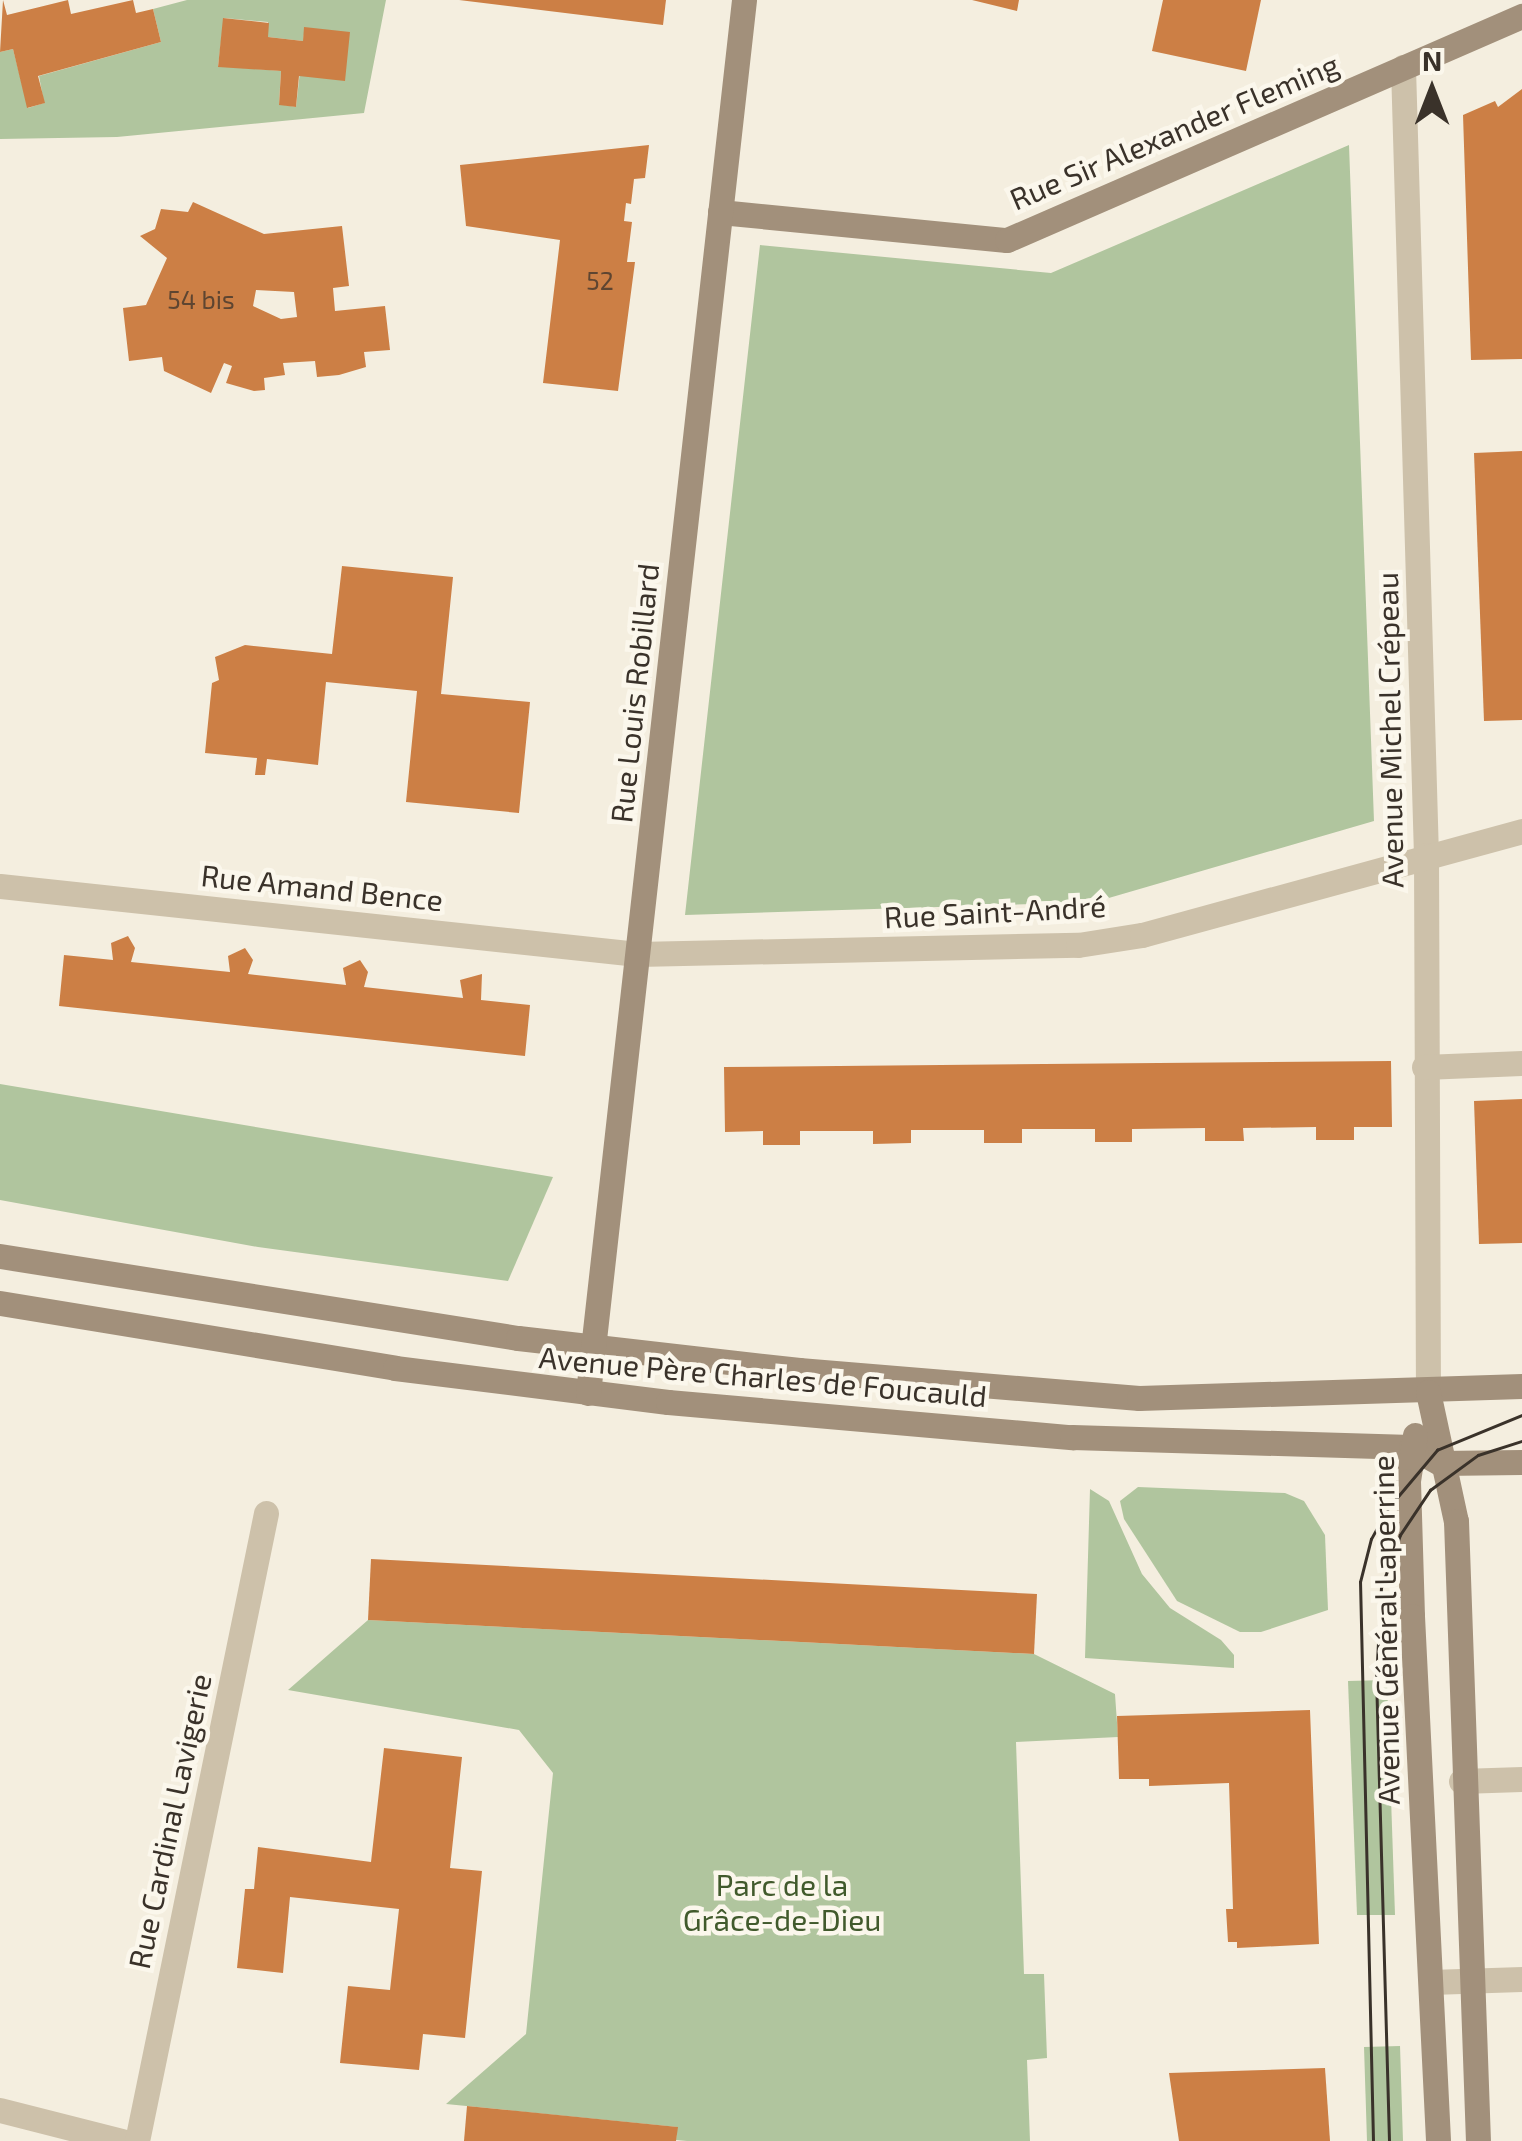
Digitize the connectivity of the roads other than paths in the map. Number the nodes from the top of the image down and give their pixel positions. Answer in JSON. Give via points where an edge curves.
{"nodes":[{"id":1,"x":744,"y":0,"type":"edge"},
{"id":2,"x":1522,"y":16,"type":"edge"},
{"id":3,"x":1403,"y":67,"type":"junction"},
{"id":4,"x":720,"y":212,"type":"junction"},
{"id":5,"x":1522,"y":831,"type":"edge"},
{"id":6,"x":1426,"y":856,"type":"junction"},
{"id":7,"x":0,"y":886,"type":"edge"},
{"id":8,"x":637,"y":954,"type":"junction"},
{"id":9,"x":1522,"y":1063,"type":"edge"},
{"id":10,"x":1424,"y":1066,"type":"junction"},
{"id":11,"x":0,"y":1256,"type":"edge"},
{"id":12,"x":0,"y":1303,"type":"edge"},
{"id":13,"x":593,"y":1349,"type":"junction"},
{"id":14,"x":1522,"y":1386,"type":"edge"},
{"id":15,"x":1428,"y":1392,"type":"junction"},
{"id":16,"x":588,"y":1393,"type":"junction"},
{"id":17,"x":1411,"y":1447,"type":"junction"},
{"id":18,"x":1522,"y":1462,"type":"edge"},
{"id":19,"x":1440,"y":1463,"type":"junction"},
{"id":20,"x":266,"y":1513,"type":"dead end"},
{"id":21,"x":1522,"y":1779,"type":"edge"},
{"id":22,"x":1461,"y":1781,"type":"junction"},
{"id":23,"x":1522,"y":1979,"type":"edge"},
{"id":24,"x":1473,"y":1980,"type":"junction"},
{"id":25,"x":1431,"y":1982,"type":"junction"},
{"id":26,"x":0,"y":2110,"type":"edge"},
{"id":27,"x":122,"y":2141,"type":"edge"},
{"id":28,"x":137,"y":2141,"type":"edge"},
{"id":29,"x":1438,"y":2141,"type":"edge"},
{"id":30,"x":1478,"y":2141,"type":"edge"}],
"edges":[{"from":1,"to":4,"type":"street","name":"Rue Louis Robillard"},
{"from":2,"to":3,"type":"street","name":"Rue Sir Alexander Fleming"},
{"from":3,"to":4,"type":"street","name":"Rue Sir Alexander Fleming","via":[[1006,240]]},
{"from":3,"to":6,"type":"street","name":"Avenue Michel Crépeau"},
{"from":4,"to":8,"type":"street","name":"Rue Louis Robillard"},
{"from":5,"to":6,"type":"street","name":"Rue Saint-André"},
{"from":6,"to":8,"type":"street","name":"Rue Saint-André","via":[[1142,935],[1078,945]]},
{"from":6,"to":10,"type":"street","name":"Avenue Michel Crépeau"},
{"from":7,"to":8,"type":"street","name":"Rue Amand Bence"},
{"from":8,"to":13,"type":"street","name":"Rue Louis Robillard"},
{"from":9,"to":10,"type":"street"},
{"from":10,"to":15,"type":"street","name":"Avenue Michel Crépeau"},
{"from":11,"to":13,"type":"street","name":"Avenue Père Charles de Foucauld"},
{"from":12,"to":16,"type":"street","name":"Avenue Père Charles de Foucauld"},
{"from":13,"to":15,"type":"street","name":"Avenue Père Charles de Foucauld","via":[[1139,1398]]},
{"from":13,"to":16,"type":"street","name":"Rue Louis Robillard"},
{"from":14,"to":15,"type":"street","name":"Avenue Père Charles de Foucauld"},
{"from":15,"to":17,"type":"street","name":"Avenue Général Laperrine"},
{"from":15,"to":19,"type":"street","name":"Avenue Général Laperrine"},
{"from":16,"to":17,"type":"street","name":"Avenue Père Charles de Foucauld","via":[[1072,1437]]},
{"from":17,"to":19,"type":"street","name":"Avenue Père Charles de Foucauld"},
{"from":17,"to":25,"type":"street","name":"Avenue Général Laperrine","via":[[1413,1638]]},
{"from":18,"to":19,"type":"street","name":"Avenue Père Charles de Foucauld"},
{"from":19,"to":22,"type":"street","name":"Avenue Général Laperrine","via":[[1456,1522]]},
{"from":20,"to":28,"type":"street","name":"Rue Cardinal Lavigerie"},
{"from":21,"to":22,"type":"street"},
{"from":22,"to":24,"type":"street","name":"Avenue Général Laperrine"},
{"from":23,"to":24,"type":"street"},
{"from":24,"to":25,"type":"street"},
{"from":24,"to":30,"type":"street","name":"Avenue Général Laperrine"},
{"from":25,"to":29,"type":"street","name":"Avenue Général Laperrine"},
{"from":26,"to":27,"type":"street"}]}
